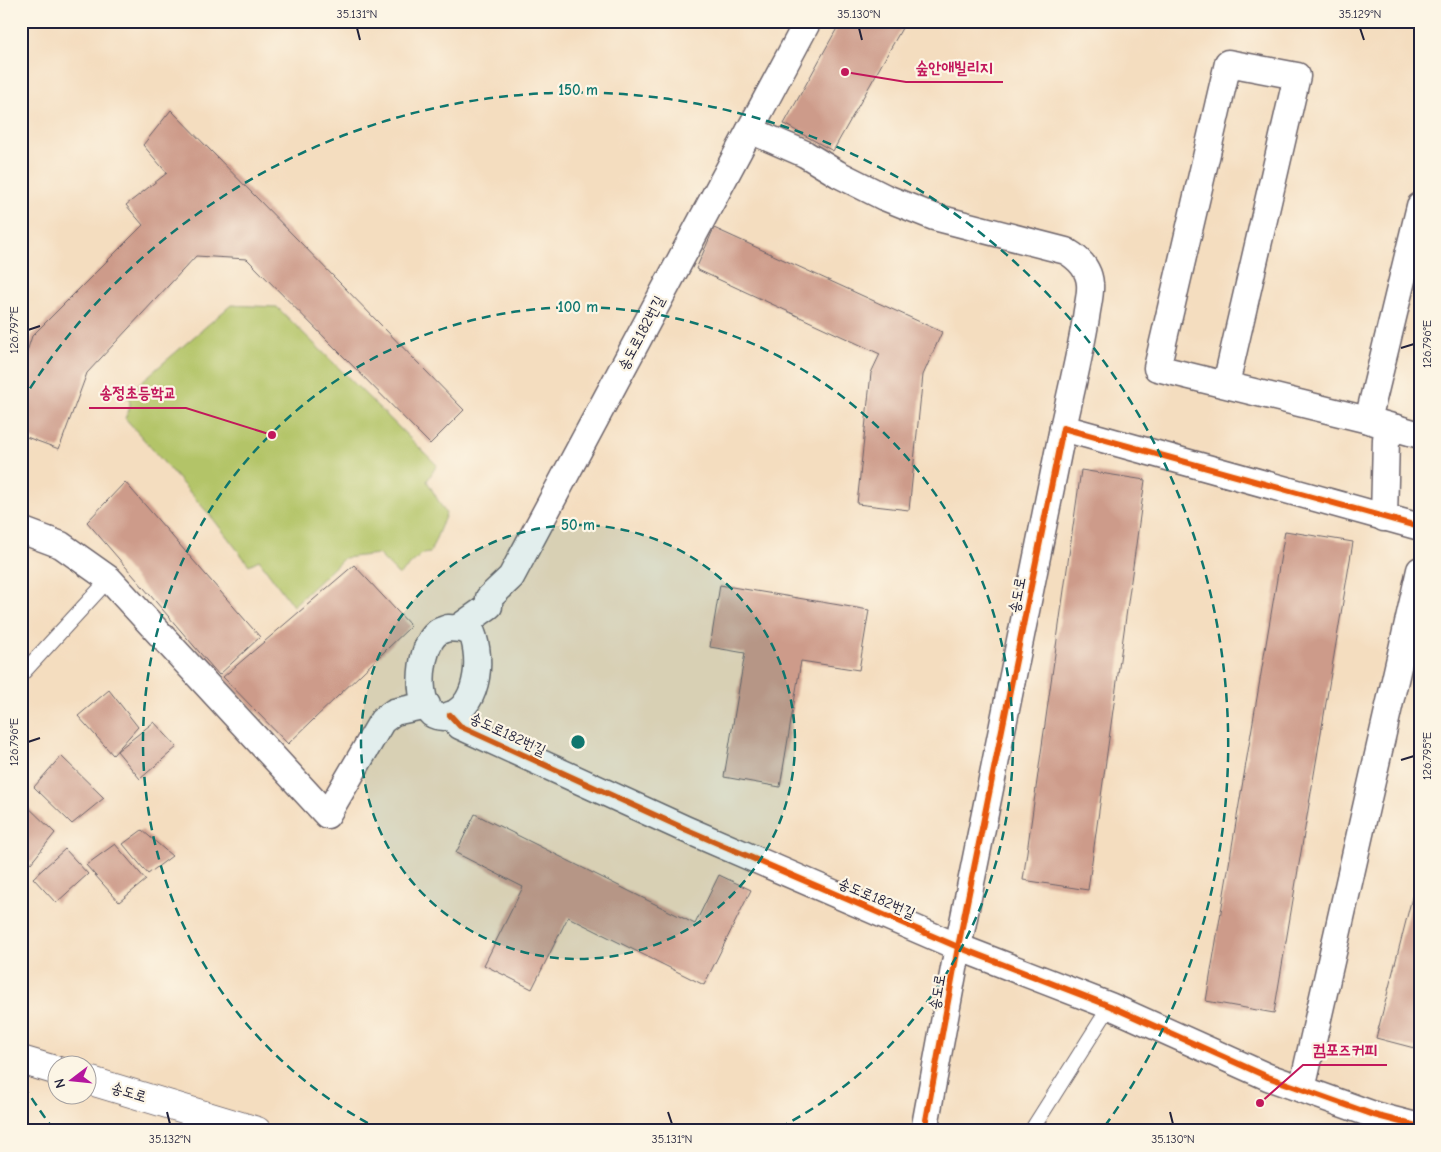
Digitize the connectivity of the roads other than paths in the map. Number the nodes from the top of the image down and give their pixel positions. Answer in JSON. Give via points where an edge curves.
{"nodes":[{"id":1,"x":808,"y":21,"type":"edge"},
{"id":2,"x":750,"y":130,"type":"junction"},
{"id":3,"x":1420,"y":206,"type":"edge"},
{"id":4,"x":1226,"y":384,"type":"junction"},
{"id":5,"x":1368,"y":420,"type":"junction"},
{"id":6,"x":1063,"y":428,"type":"junction"},
{"id":7,"x":1408,"y":432,"type":"edge"},
{"id":8,"x":1384,"y":518,"type":"junction"},
{"id":9,"x":1420,"y":527,"type":"edge"},
{"id":10,"x":21,"y":530,"type":"edge"},
{"id":11,"x":1420,"y":570,"type":"edge"},
{"id":12,"x":109,"y":579,"type":"junction"},
{"id":13,"x":458,"y":628,"type":"junction"},
{"id":14,"x":21,"y":675,"type":"edge"},
{"id":15,"x":426,"y":706,"type":"junction"},
{"id":16,"x":450,"y":716,"type":"junction"},
{"id":17,"x":958,"y":947,"type":"junction"},
{"id":18,"x":1110,"y":1006,"type":"junction"},
{"id":19,"x":21,"y":1060,"type":"edge"},
{"id":20,"x":48,"y":1067,"type":"edge"},
{"id":21,"x":98,"y":1083,"type":"edge"},
{"id":22,"x":1302,"y":1089,"type":"junction"},
{"id":23,"x":1420,"y":1127,"type":"edge"},
{"id":24,"x":250,"y":1130,"type":"edge"},
{"id":25,"x":924,"y":1131,"type":"edge"},
{"id":26,"x":1031,"y":1131,"type":"edge"}],
"edges":[{"from":1,"to":2,"type":"street","name":"송도로182번길"},
{"from":2,"to":6,"type":"street","name":"송도로","via":[[805,154],[884,197],[934,217],[1066,251],[1078,259],[1090,284]]},
{"from":2,"to":13,"type":"street","name":"송도로182번길","via":[[511,577],[489,598],[489,606]]},
{"from":3,"to":5,"type":"street"},
{"from":4,"to":4,"type":"street","via":[[1157,368],[1228,63],[1297,76]]},
{"from":4,"to":5,"type":"street"},
{"from":5,"to":7,"type":"street"},
{"from":6,"to":8,"type":"street"},
{"from":6,"to":17,"type":"street","name":"송도로"},
{"from":7,"to":8,"type":"street","via":[[1386,439]]},
{"from":8,"to":9,"type":"street"},
{"from":10,"to":12,"type":"street","via":[[61,545]]},
{"from":11,"to":22,"type":"street"},
{"from":12,"to":14,"type":"lane"},
{"from":12,"to":15,"type":"street","via":[[327,815],[382,721],[394,712]]},
{"from":13,"to":15,"type":"street","via":[[438,631],[426,652],[422,678]]},
{"from":13,"to":16,"type":"street","via":[[472,633],[477,644],[476,680],[461,710]]},
{"from":15,"to":16,"type":"street","via":[[432,714],[444,718]]},
{"from":16,"to":17,"type":"street","name":"송도로182번길","via":[[460,726],[685,830]]},
{"from":17,"to":18,"type":"street","name":"송도로182번길"},
{"from":17,"to":25,"type":"street","name":"송도로"},
{"from":18,"to":22,"type":"street","name":"송도로182번길"},
{"from":18,"to":26,"type":"lane"},
{"from":19,"to":20,"type":"main road"},
{"from":21,"to":24,"type":"main road","name":"송도로"},
{"from":22,"to":23,"type":"street","name":"송도로182번길","via":[[1374,1115]]}]}
